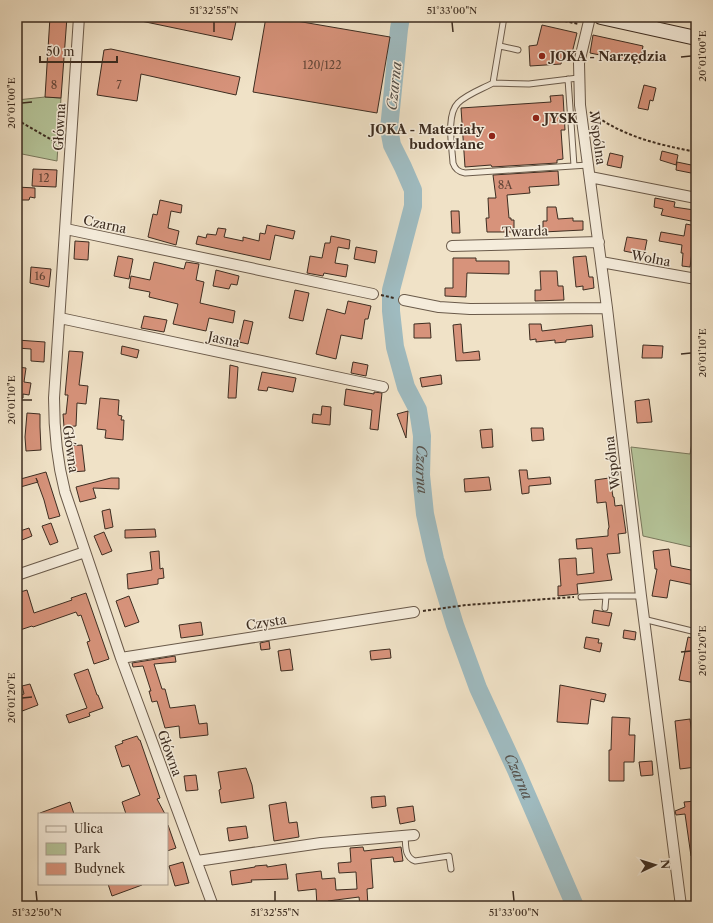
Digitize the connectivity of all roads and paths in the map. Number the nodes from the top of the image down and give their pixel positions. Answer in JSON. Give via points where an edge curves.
{"nodes":[{"id":1,"x":79,"y":17,"type":"edge"},
{"id":2,"x":504,"y":17,"type":"edge"},
{"id":3,"x":590,"y":17,"type":"edge"},
{"id":4,"x":601,"y":17,"type":"edge"},
{"id":5,"x":655,"y":23,"type":"edge"},
{"id":6,"x":696,"y":38,"type":"edge"},
{"id":7,"x":500,"y":46,"type":"junction"},
{"id":8,"x":518,"y":50,"type":"dead end"},
{"id":9,"x":573,"y":78,"type":"junction"},
{"id":10,"x":493,"y":83,"type":"junction"},
{"id":11,"x":580,"y":105,"type":"junction"},
{"id":12,"x":17,"y":120,"type":"edge"},
{"id":13,"x":71,"y":149,"type":"junction"},
{"id":14,"x":696,"y":152,"type":"edge"},
{"id":15,"x":589,"y":165,"type":"junction"},
{"id":16,"x":574,"y":166,"type":"junction"},
{"id":17,"x":590,"y":177,"type":"junction"},
{"id":18,"x":696,"y":198,"type":"edge"},
{"id":19,"x":66,"y":229,"type":"junction"},
{"id":20,"x":599,"y":242,"type":"junction"},
{"id":21,"x":452,"y":246,"type":"dead end"},
{"id":22,"x":601,"y":262,"type":"junction"},
{"id":23,"x":696,"y":279,"type":"edge"},
{"id":24,"x":373,"y":294,"type":"joint"},
{"id":25,"x":404,"y":300,"type":"joint"},
{"id":26,"x":607,"y":308,"type":"junction"},
{"id":27,"x":60,"y":318,"type":"junction"},
{"id":28,"x":383,"y":387,"type":"dead end"},
{"id":29,"x":85,"y":552,"type":"junction"},
{"id":30,"x":17,"y":575,"type":"edge"},
{"id":31,"x":606,"y":596,"type":"junction"},
{"id":32,"x":640,"y":596,"type":"junction"},
{"id":33,"x":582,"y":597,"type":"joint"},
{"id":34,"x":605,"y":608,"type":"dead end"},
{"id":35,"x":414,"y":612,"type":"joint"},
{"id":36,"x":644,"y":619,"type":"junction"},
{"id":37,"x":696,"y":632,"type":"edge"},
{"id":38,"x":121,"y":658,"type":"junction"},
{"id":39,"x":410,"y":836,"type":"joint"},
{"id":40,"x":197,"y":862,"type":"junction"},
{"id":41,"x":451,"y":870,"type":"dead end"},
{"id":42,"x":17,"y":900,"type":"edge"},
{"id":43,"x":19,"y":906,"type":"edge"},
{"id":44,"x":213,"y":906,"type":"edge"},
{"id":45,"x":681,"y":906,"type":"edge"}],
"edges":[{"from":1,"to":13,"type":"street","name":"Główna"},
{"from":2,"to":7,"type":"lane"},
{"from":3,"to":9,"type":"street","name":"Wspólna"},
{"from":4,"to":5,"type":"main road"},
{"from":5,"to":6,"type":"main road"},
{"from":7,"to":8,"type":"lane"},
{"from":7,"to":10,"type":"lane"},
{"from":9,"to":10,"type":"lane","via":[[529,84]]},
{"from":9,"to":11,"type":"street","name":"Wspólna"},
{"from":9,"to":16,"type":"lane"},
{"from":10,"to":16,"type":"lane","via":[[466,97],[457,104],[451,115],[455,168],[465,173]]},
{"from":11,"to":14,"type":"path","via":[[614,129],[635,138]]},
{"from":11,"to":15,"type":"street","name":"Wspólna"},
{"from":12,"to":13,"type":"path"},
{"from":13,"to":19,"type":"street","name":"Główna"},
{"from":15,"to":16,"type":"lane"},
{"from":15,"to":17,"type":"street","name":"Wspólna"},
{"from":17,"to":18,"type":"street"},
{"from":17,"to":20,"type":"street","name":"Wspólna"},
{"from":19,"to":24,"type":"street","name":"Czarna"},
{"from":19,"to":27,"type":"street","name":"Główna"},
{"from":20,"to":21,"type":"street","name":"Twarda"},
{"from":20,"to":22,"type":"street","name":"Wspólna"},
{"from":22,"to":23,"type":"street","name":"Wolna"},
{"from":22,"to":26,"type":"street","name":"Wspólna"},
{"from":24,"to":25,"type":"path"},
{"from":25,"to":26,"type":"street","via":[[439,307],[462,308]]},
{"from":26,"to":32,"type":"street","name":"Wspólna"},
{"from":27,"to":28,"type":"street","name":"Jasna"},
{"from":27,"to":29,"type":"street","name":"Główna","via":[[54,398],[56,447],[65,492]]},
{"from":29,"to":30,"type":"street"},
{"from":29,"to":38,"type":"street","name":"Główna"},
{"from":31,"to":32,"type":"lane"},
{"from":31,"to":33,"type":"lane"},
{"from":31,"to":34,"type":"lane"},
{"from":32,"to":36,"type":"street","name":"Wspólna"},
{"from":33,"to":35,"type":"path","via":[[466,605]]},
{"from":35,"to":38,"type":"street","name":"Czysta"},
{"from":36,"to":37,"type":"lane"},
{"from":36,"to":45,"type":"street","name":"Wspólna"},
{"from":38,"to":40,"type":"street","name":"Główna"},
{"from":39,"to":40,"type":"street","via":[[321,843]]},
{"from":39,"to":41,"type":"lane","via":[[406,852],[411,860],[450,856]]},
{"from":40,"to":44,"type":"street","name":"Główna"},
{"from":42,"to":43,"type":"path"}]}
